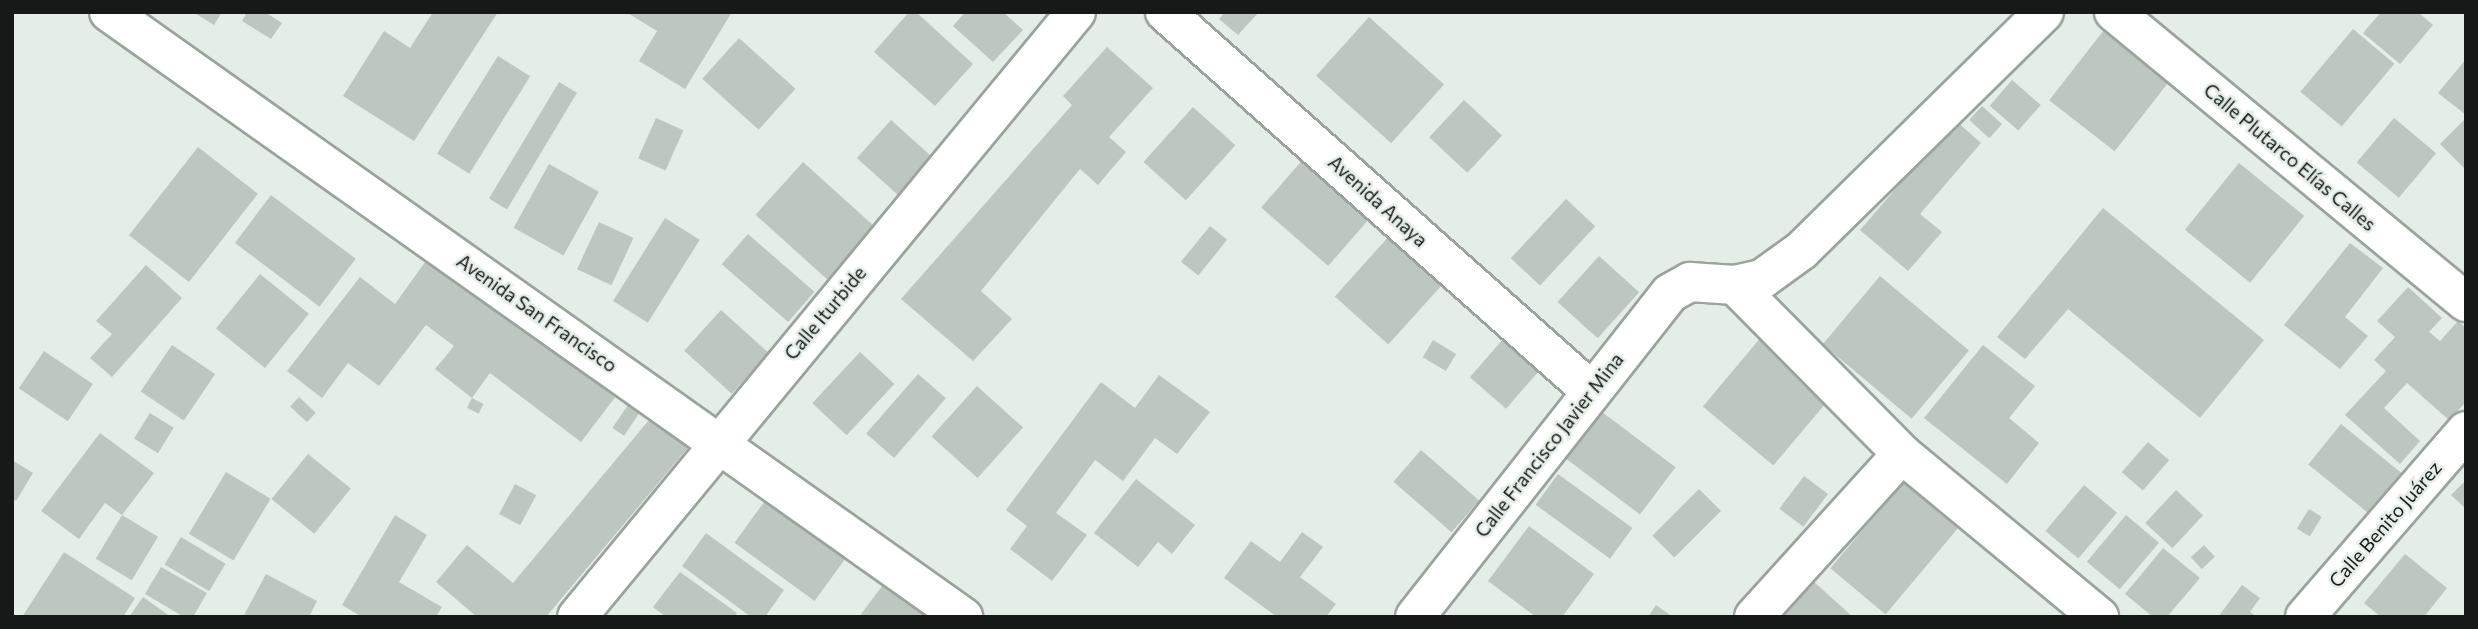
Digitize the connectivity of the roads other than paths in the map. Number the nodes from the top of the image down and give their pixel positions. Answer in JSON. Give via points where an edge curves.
{"nodes":[{"id":1,"x":109,"y":12,"type":"edge"},
{"id":2,"x":1076,"y":12,"type":"edge"},
{"id":3,"x":1165,"y":12,"type":"edge"},
{"id":4,"x":2044,"y":12,"type":"edge"},
{"id":5,"x":2114,"y":12,"type":"edge"},
{"id":6,"x":1735,"y":285,"type":"junction"},
{"id":7,"x":2466,"y":302,"type":"edge"},
{"id":8,"x":1590,"y":390,"type":"junction"},
{"id":9,"x":2466,"y":431,"type":"edge"},
{"id":10,"x":719,"y":441,"type":"junction"},
{"id":11,"x":1902,"y":454,"type":"junction"},
{"id":12,"x":577,"y":617,"type":"edge"},
{"id":13,"x":963,"y":617,"type":"edge"},
{"id":14,"x":1415,"y":617,"type":"edge"},
{"id":15,"x":1754,"y":617,"type":"edge"},
{"id":16,"x":2099,"y":617,"type":"edge"},
{"id":17,"x":2305,"y":617,"type":"edge"}],
"edges":[{"from":1,"to":10,"type":"street","name":"Avenida San Francisco"},
{"from":2,"to":10,"type":"street","name":"Calle Iturbide"},
{"from":3,"to":8,"type":"street","name":"Avenida Anaya"},
{"from":4,"to":6,"type":"street","via":[[1802,250],[1762,279]]},
{"from":5,"to":7,"type":"street","name":"Calle Plutarco Elías Calles"},
{"from":6,"to":8,"type":"street","name":"Calle Francisco Javier Mina","via":[[1690,282],[1670,293]]},
{"from":6,"to":11,"type":"street"},
{"from":8,"to":14,"type":"street","name":"Calle Francisco Javier Mina"},
{"from":9,"to":17,"type":"street","name":"Calle Benito Juárez"},
{"from":10,"to":12,"type":"street","name":"Calle Iturbide"},
{"from":10,"to":13,"type":"street","name":"Avenida San Francisco"},
{"from":11,"to":15,"type":"street"},
{"from":11,"to":16,"type":"street"}]}
